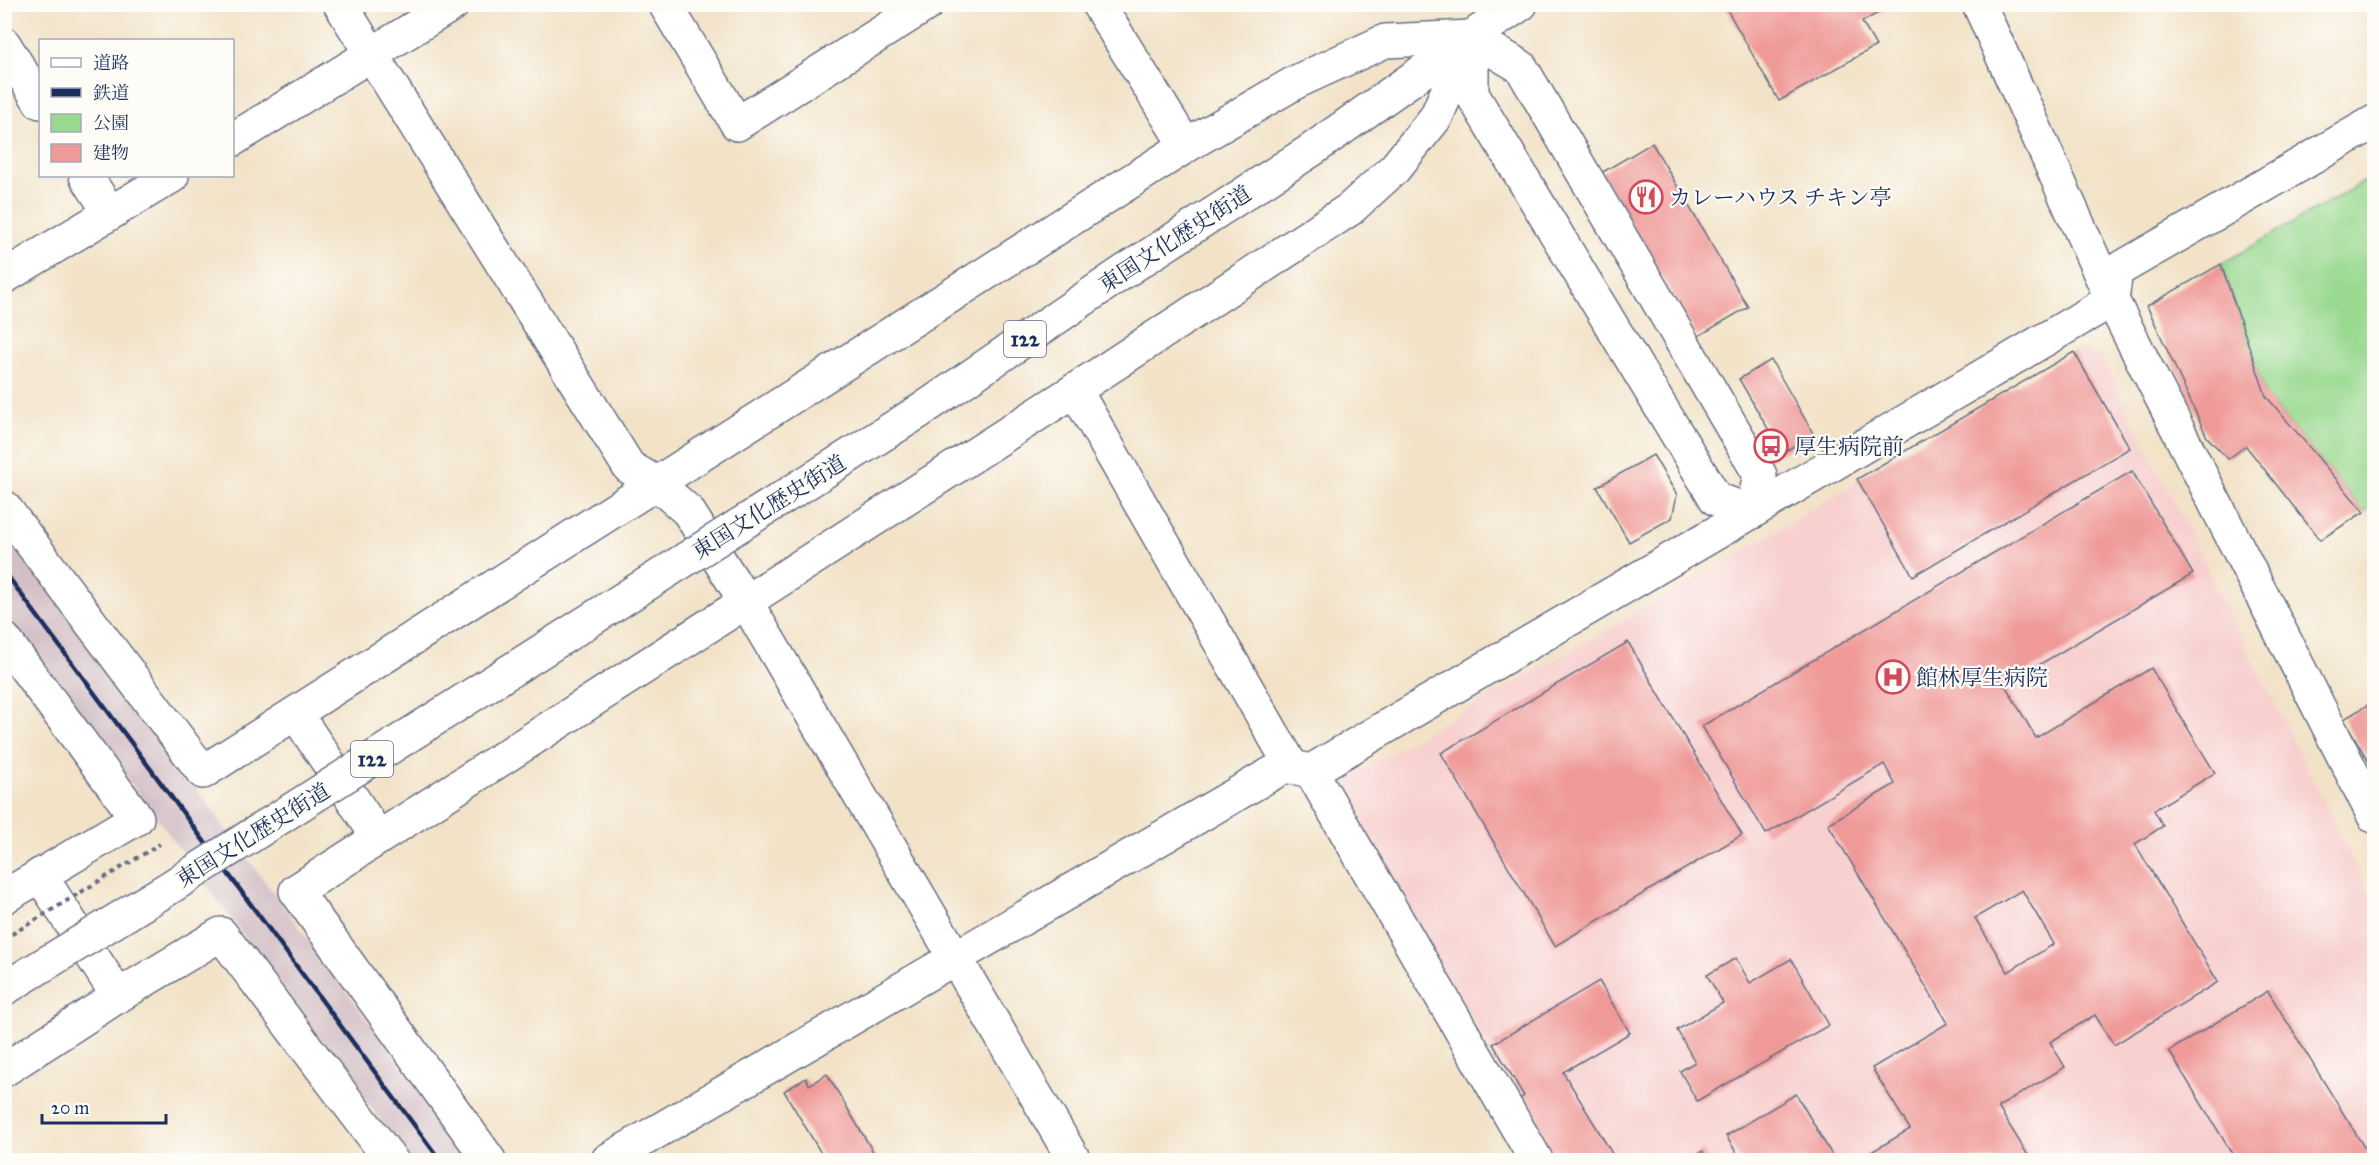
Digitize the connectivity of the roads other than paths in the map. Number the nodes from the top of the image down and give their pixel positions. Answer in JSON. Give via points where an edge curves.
{"nodes":[{"id":1,"x":340,"y":4,"type":"edge"},
{"id":2,"x":453,"y":4,"type":"edge"},
{"id":3,"x":665,"y":4,"type":"edge"},
{"id":4,"x":927,"y":4,"type":"edge"},
{"id":5,"x":1098,"y":4,"type":"edge"},
{"id":6,"x":1521,"y":4,"type":"edge"},
{"id":7,"x":1979,"y":4,"type":"edge"},
{"id":8,"x":1471,"y":37,"type":"junction"},
{"id":9,"x":4,"y":44,"type":"edge"},
{"id":10,"x":372,"y":56,"type":"junction"},
{"id":11,"x":39,"y":100,"type":"edge"},
{"id":12,"x":2374,"y":122,"type":"edge"},
{"id":13,"x":234,"y":139,"type":"edge"},
{"id":14,"x":1186,"y":147,"type":"junction"},
{"id":15,"x":87,"y":177,"type":"edge"},
{"id":16,"x":170,"y":177,"type":"edge"},
{"id":17,"x":110,"y":213,"type":"junction"},
{"id":18,"x":4,"y":277,"type":"edge"},
{"id":19,"x":2112,"y":300,"type":"junction"},
{"id":20,"x":1075,"y":390,"type":"junction"},
{"id":21,"x":656,"y":483,"type":"junction"},
{"id":22,"x":4,"y":507,"type":"edge"},
{"id":23,"x":1752,"y":512,"type":"junction"},
{"id":24,"x":746,"y":603,"type":"junction"},
{"id":25,"x":4,"y":639,"type":"edge"},
{"id":26,"x":296,"y":714,"type":"junction"},
{"id":27,"x":1301,"y":769,"type":"junction"},
{"id":28,"x":2374,"y":816,"type":"edge"},
{"id":29,"x":378,"y":837,"type":"junction"},
{"id":30,"x":40,"y":875,"type":"junction"},
{"id":31,"x":4,"y":897,"type":"edge"},
{"id":32,"x":955,"y":958,"type":"junction"},
{"id":33,"x":4,"y":989,"type":"edge"},
{"id":34,"x":118,"y":996,"type":"junction"},
{"id":35,"x":4,"y":1070,"type":"edge"},
{"id":36,"x":391,"y":1161,"type":"edge"},
{"id":37,"x":489,"y":1161,"type":"edge"},
{"id":38,"x":608,"y":1161,"type":"edge"},
{"id":39,"x":1074,"y":1161,"type":"edge"},
{"id":40,"x":1536,"y":1161,"type":"edge"}],
"edges":[{"from":1,"to":10,"type":"main road"},
{"from":2,"to":10,"type":"main road"},
{"from":3,"to":4,"type":"main road","via":[[737,124]]},
{"from":5,"to":14,"type":"main road"},
{"from":6,"to":8,"type":"main road","name":"東国文化歴史街道","number":"122"},
{"from":7,"to":19,"type":"main road"},
{"from":8,"to":14,"type":"main road","via":[[1385,41],[1296,82]]},
{"from":8,"to":20,"type":"main road","via":[[1436,117],[1395,168],[1350,209]]},
{"from":8,"to":23,"type":"main road","via":[[1472,94],[1716,499]]},
{"from":8,"to":23,"type":"main road","via":[[1521,67],[1760,475]]},
{"from":8,"to":33,"type":"main road","name":"東国文化歴史街道","number":"122","bridge":true,"via":[[1310,151],[920,411]]},
{"from":9,"to":11,"type":"main road"},
{"from":10,"to":13,"type":"main road"},
{"from":10,"to":21,"type":"main road","via":[[629,467]]},
{"from":12,"to":19,"type":"main road","via":[[2116,271]]},
{"from":14,"to":21,"type":"main road"},
{"from":15,"to":17,"type":"main road"},
{"from":16,"to":17,"type":"main road"},
{"from":17,"to":18,"type":"main road"},
{"from":19,"to":23,"type":"main road"},
{"from":19,"to":28,"type":"main road"},
{"from":20,"to":24,"type":"main road"},
{"from":20,"to":27,"type":"main road"},
{"from":21,"to":24,"type":"main road","via":[[688,511]]},
{"from":21,"to":26,"type":"main road"},
{"from":22,"to":26,"type":"main road","via":[[203,772]]},
{"from":23,"to":27,"type":"main road"},
{"from":24,"to":29,"type":"main road"},
{"from":24,"to":32,"type":"main road"},
{"from":25,"to":30,"type":"main road","via":[[137,818]]},
{"from":26,"to":29,"type":"main road"},
{"from":27,"to":32,"type":"main road","via":[[1283,767]]},
{"from":27,"to":40,"type":"main road"},
{"from":29,"to":37,"type":"main road","via":[[296,891]]},
{"from":30,"to":31,"type":"main road"},
{"from":30,"to":34,"type":"main road"},
{"from":32,"to":38,"type":"main road"},
{"from":32,"to":39,"type":"main road"},
{"from":34,"to":35,"type":"main road"},
{"from":34,"to":36,"type":"main road","via":[[221,934]]}]}
